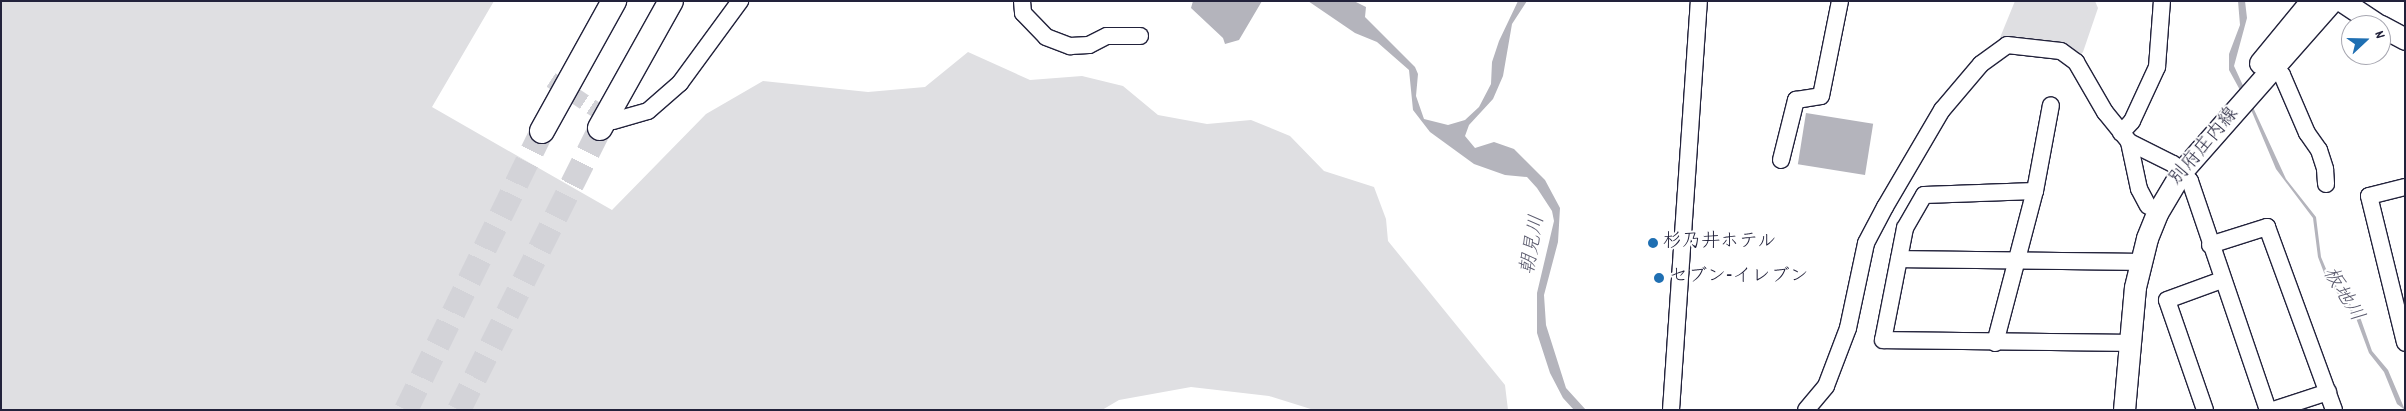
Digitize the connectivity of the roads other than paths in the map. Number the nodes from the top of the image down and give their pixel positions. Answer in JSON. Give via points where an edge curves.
{"nodes":[{"id":1,"x":614,"y":1,"type":"edge"},
{"id":2,"x":671,"y":1,"type":"edge"},
{"id":3,"x":740,"y":1,"type":"edge"},
{"id":4,"x":1022,"y":1,"type":"edge"},
{"id":5,"x":1700,"y":1,"type":"edge"},
{"id":6,"x":1840,"y":1,"type":"edge"},
{"id":7,"x":2162,"y":1,"type":"edge"},
{"id":8,"x":2311,"y":1,"type":"edge"},
{"id":9,"x":2332,"y":1,"type":"edge"},
{"id":10,"x":2342,"y":1,"type":"edge"},
{"id":11,"x":2363,"y":15,"type":"edge"},
{"id":12,"x":2391,"y":32,"type":"edge"},
{"id":13,"x":1140,"y":36,"type":"dead end"},
{"id":14,"x":2405,"y":39,"type":"edge"},
{"id":15,"x":2269,"y":64,"type":"junction"},
{"id":16,"x":2052,"y":105,"type":"dead end"},
{"id":17,"x":607,"y":124,"type":"joint"},
{"id":18,"x":542,"y":131,"type":"tunnel mouth"},
{"id":19,"x":2125,"y":138,"type":"junction"},
{"id":20,"x":1781,"y":160,"type":"dead end"},
{"id":21,"x":2178,"y":167,"type":"junction"},
{"id":22,"x":2326,"y":184,"type":"dead end"},
{"id":23,"x":2405,"y":187,"type":"edge"},
{"id":24,"x":2035,"y":191,"type":"junction"},
{"id":25,"x":2148,"y":206,"type":"junction"},
{"id":26,"x":2210,"y":245,"type":"junction"},
{"id":27,"x":1899,"y":259,"type":"junction"},
{"id":28,"x":2018,"y":259,"type":"junction"},
{"id":29,"x":2134,"y":262,"type":"junction"},
{"id":30,"x":2222,"y":280,"type":"junction"},
{"id":31,"x":1995,"y":343,"type":"junction"},
{"id":32,"x":2125,"y":343,"type":"junction"},
{"id":33,"x":2405,"y":343,"type":"edge"},
{"id":34,"x":2328,"y":392,"type":"junction"},
{"id":35,"x":1671,"y":410,"type":"edge"},
{"id":36,"x":1806,"y":410,"type":"edge"},
{"id":37,"x":2114,"y":410,"type":"edge"},
{"id":38,"x":2124,"y":410,"type":"edge"},
{"id":39,"x":2206,"y":410,"type":"edge"},
{"id":40,"x":2268,"y":410,"type":"edge"},
{"id":41,"x":2273,"y":410,"type":"edge"},
{"id":42,"x":2334,"y":410,"type":"edge"}],
"edges":[{"from":1,"to":18,"type":"highway"},
{"from":2,"to":17,"type":"highway"},
{"from":3,"to":17,"type":"street","via":[[680,83],[648,110]]},
{"from":4,"to":13,"type":"street","via":[[1023,13],[1046,37],[1070,46],[1089,45],[1107,36]]},
{"from":5,"to":35,"type":"street"},
{"from":6,"to":20,"type":"street","via":[[1821,96],[1796,100]]},
{"from":7,"to":19,"type":"street","via":[[2153,79]]},
{"from":8,"to":15,"type":"main road","name":"別府庄内線"},
{"from":9,"to":15,"type":"main road","name":"別府庄内線"},
{"from":10,"to":11,"type":"main road"},
{"from":12,"to":14,"type":"main road"},
{"from":15,"to":21,"type":"main road","name":"別府庄内線"},
{"from":15,"to":22,"type":"street","via":[[2282,75],[2307,133],[2319,150],[2326,169]]},
{"from":16,"to":24,"type":"street"},
{"from":19,"to":21,"type":"street"},
{"from":19,"to":25,"type":"street","via":[[2139,189]]},
{"from":19,"to":36,"type":"street","via":[[2105,112],[2076,62],[2061,51],[2007,45],[1981,64],[1942,110],[1866,243],[1848,328],[1826,386]]},
{"from":21,"to":25,"type":"main road","name":"別府庄内線"},
{"from":21,"to":26,"type":"street","via":[[2190,181]]},
{"from":21,"to":29,"type":"main road","name":"別府庄内線"},
{"from":23,"to":33,"type":"street","via":[[2370,196]]},
{"from":24,"to":27,"type":"street","via":[[1924,195],[1905,228]]},
{"from":24,"to":28,"type":"street"},
{"from":25,"to":29,"type":"main road","name":"別府庄内線"},
{"from":26,"to":30,"type":"street"},
{"from":26,"to":34,"type":"street","via":[[2267,227]]},
{"from":27,"to":28,"type":"street"},
{"from":27,"to":31,"type":"street","via":[[1883,340]]},
{"from":28,"to":29,"type":"street"},
{"from":28,"to":31,"type":"street"},
{"from":29,"to":32,"type":"main road","name":"別府庄内線"},
{"from":30,"to":39,"type":"street","via":[[2167,300]]},
{"from":30,"to":40,"type":"street"},
{"from":31,"to":32,"type":"street"},
{"from":32,"to":37,"type":"main road","name":"別府庄内線"},
{"from":32,"to":38,"type":"main road","name":"別府庄内線"},
{"from":34,"to":41,"type":"street"},
{"from":34,"to":42,"type":"street"}]}
